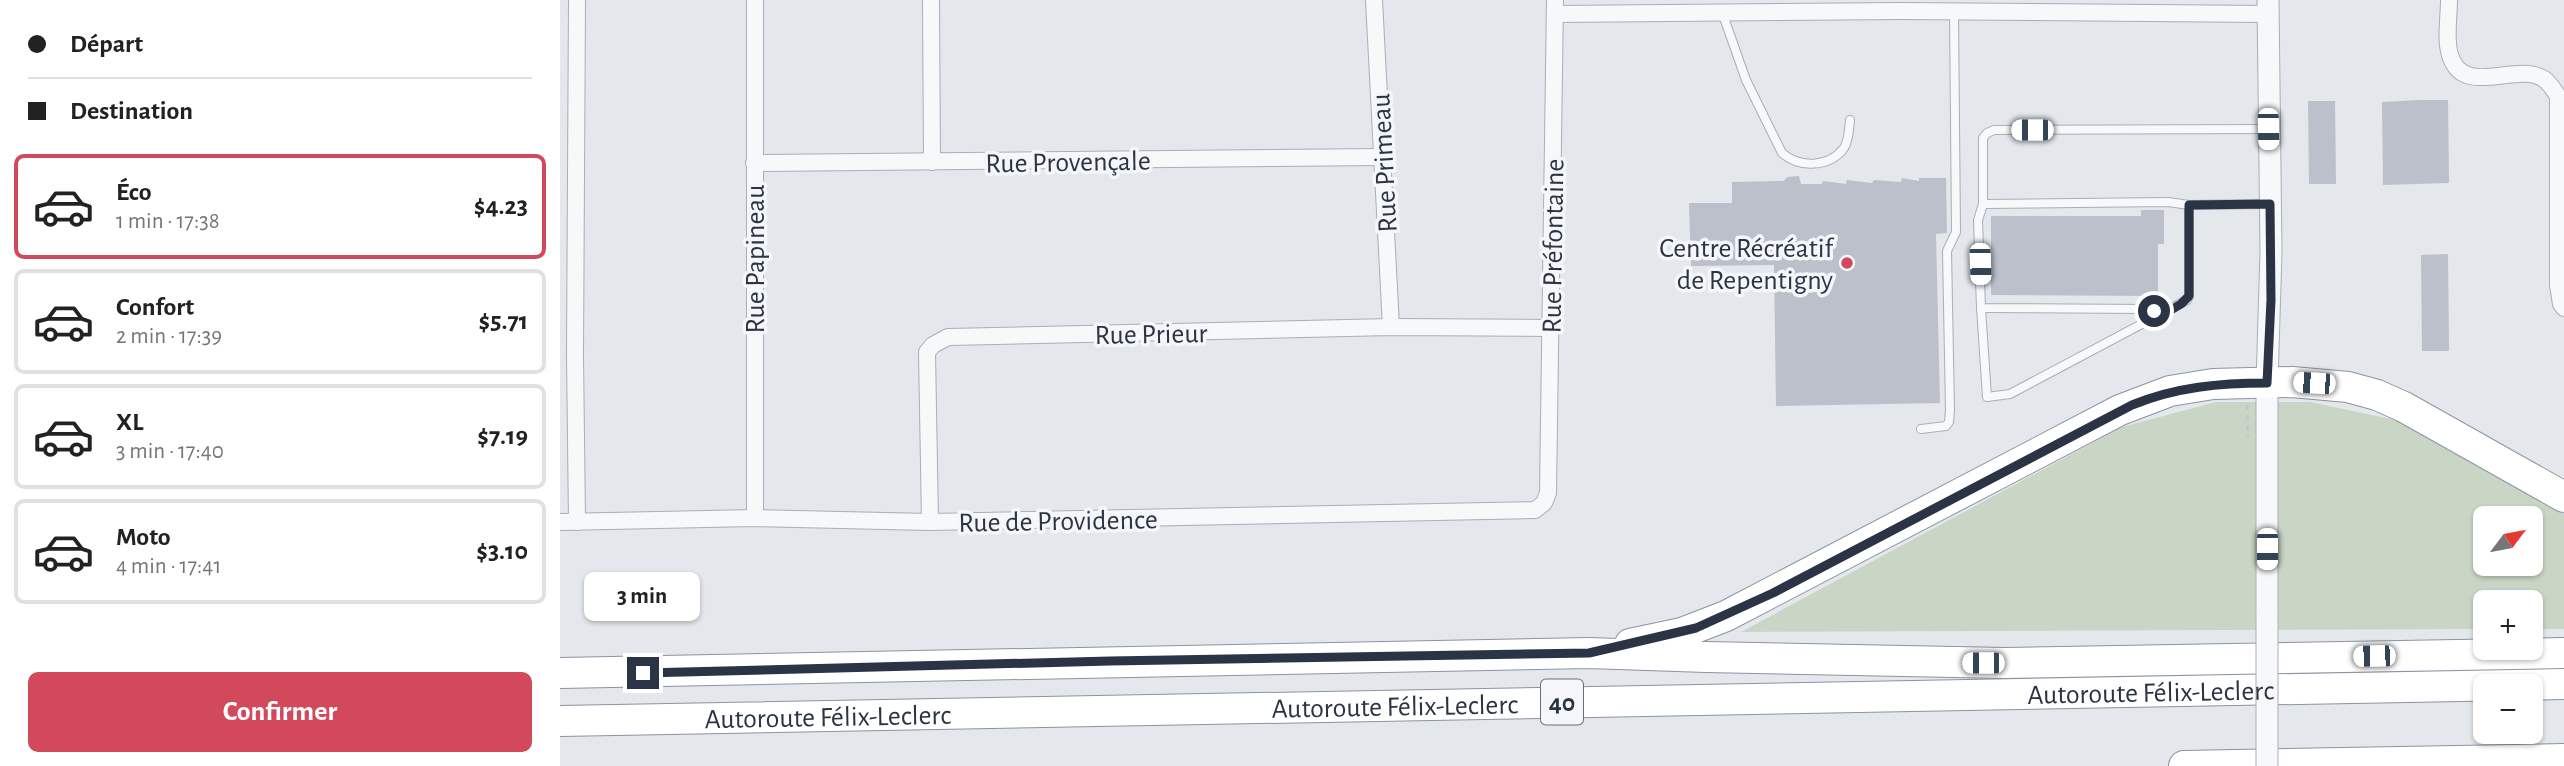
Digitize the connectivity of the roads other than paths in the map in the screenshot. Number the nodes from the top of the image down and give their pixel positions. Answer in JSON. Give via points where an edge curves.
{"nodes":[{"id":1,"x":578,"y":0,"type":"edge"},
{"id":2,"x":755,"y":0,"type":"edge"},
{"id":3,"x":931,"y":0,"type":"edge"},
{"id":4,"x":1374,"y":0,"type":"edge"},
{"id":5,"x":2449,"y":0,"type":"edge"},
{"id":6,"x":1901,"y":5,"type":"edge"},
{"id":7,"x":1721,"y":6,"type":"edge"},
{"id":8,"x":2083,"y":6,"type":"edge"},
{"id":9,"x":1555,"y":7,"type":"edge"},
{"id":10,"x":2268,"y":7,"type":"edge"},
{"id":11,"x":1954,"y":12,"type":"junction"},
{"id":12,"x":1850,"y":120,"type":"dead end"},
{"id":13,"x":2268,"y":129,"type":"junction"},
{"id":14,"x":1383,"y":157,"type":"junction"},
{"id":15,"x":932,"y":162,"type":"junction"},
{"id":16,"x":754,"y":163,"type":"junction"},
{"id":17,"x":1983,"y":204,"type":"junction"},
{"id":18,"x":2270,"y":204,"type":"junction"},
{"id":19,"x":2189,"y":205,"type":"junction"},
{"id":20,"x":1981,"y":308,"type":"junction"},
{"id":21,"x":2564,"y":308,"type":"edge"},
{"id":22,"x":2159,"y":317,"type":"junction"},
{"id":23,"x":1391,"y":327,"type":"junction"},
{"id":24,"x":1551,"y":328,"type":"junction"},
{"id":25,"x":568,"y":355,"type":"edge"},
{"id":26,"x":2267,"y":383,"type":"junction"},
{"id":27,"x":1921,"y":429,"type":"dead end"},
{"id":28,"x":1548,"y":493,"type":"joint"},
{"id":29,"x":2564,"y":497,"type":"edge"},
{"id":30,"x":755,"y":517,"type":"junction"},
{"id":31,"x":560,"y":522,"type":"edge"},
{"id":32,"x":578,"y":522,"type":"junction"},
{"id":33,"x":930,"y":523,"type":"junction"},
{"id":34,"x":1589,"y":653,"type":"junction"},
{"id":35,"x":2564,"y":653,"type":"edge"},
{"id":36,"x":671,"y":671,"type":"junction"},
{"id":37,"x":560,"y":673,"type":"edge"},
{"id":38,"x":560,"y":680,"type":"edge"},
{"id":39,"x":2564,"y":684,"type":"edge"},
{"id":40,"x":560,"y":721,"type":"edge"},
{"id":41,"x":2564,"y":759,"type":"edge"},
{"id":42,"x":2184,"y":766,"type":"edge"},
{"id":43,"x":2267,"y":766,"type":"edge"}],
"edges":[{"from":1,"to":25,"type":"street"},
{"from":2,"to":16,"type":"street","name":"Rue Papineau"},
{"from":3,"to":15,"type":"street"},
{"from":4,"to":14,"type":"street","name":"Rue Primeau"},
{"from":5,"to":21,"type":"street","via":[[2449,55],[2457,69],[2479,78],[2534,75],[2558,96],[2558,285]]},
{"from":6,"to":7,"type":"street"},
{"from":6,"to":11,"type":"street"},
{"from":7,"to":9,"type":"street"},
{"from":7,"to":12,"type":"lane","via":[[1746,80],[1789,160],[1805,164],[1825,160],[1843,149]]},
{"from":8,"to":10,"type":"street"},
{"from":8,"to":11,"type":"street"},
{"from":9,"to":24,"type":"street","name":"Rue Préfontaine"},
{"from":10,"to":13,"type":"street"},
{"from":11,"to":27,"type":"lane","via":[[1956,232],[1947,251],[1951,410],[1946,426]]},
{"from":13,"to":17,"type":"lane","via":[[1994,130],[1983,138]]},
{"from":13,"to":18,"type":"street"},
{"from":14,"to":15,"type":"street","name":"Rue Provençale"},
{"from":14,"to":23,"type":"street","name":"Rue Primeau"},
{"from":15,"to":16,"type":"street","name":"Rue Provençale"},
{"from":16,"to":30,"type":"street","name":"Rue Papineau"},
{"from":17,"to":19,"type":"lane"},
{"from":17,"to":20,"type":"lane","via":[[1978,220]]},
{"from":18,"to":19,"type":"lane"},
{"from":18,"to":26,"type":"street"},
{"from":19,"to":22,"type":"lane","via":[[2189,296]]},
{"from":20,"to":22,"type":"lane","via":[[2149,309]]},
{"from":20,"to":22,"type":"lane","via":[[1987,397],[2010,394]]},
{"from":23,"to":24,"type":"street","name":"Rue Prieur"},
{"from":23,"to":33,"type":"street","name":"Rue Prieur","via":[[940,340],[927,352]]},
{"from":24,"to":28,"type":"street","name":"Rue Préfontaine"},
{"from":25,"to":32,"type":"street"},
{"from":26,"to":29,"type":"highway","via":[[2334,385],[2377,395]]},
{"from":26,"to":34,"type":"highway","via":[[2196,386],[2145,400],[1726,616],[1682,633]]},
{"from":26,"to":43,"type":"street","bridge":true},
{"from":28,"to":33,"type":"street","name":"Rue de Providence","via":[[1535,510]]},
{"from":30,"to":32,"type":"street","name":"Rue de Providence"},
{"from":30,"to":33,"type":"street","name":"Rue de Providence"},
{"from":31,"to":32,"type":"street","name":"Rue de Providence"},
{"from":34,"to":35,"type":"highway","via":[[2017,663]]},
{"from":34,"to":36,"type":"highway"},
{"from":36,"to":37,"type":"highway"},
{"from":36,"to":38,"type":"highway"},
{"from":39,"to":40,"type":"highway","name":"Autoroute Félix-Leclerc","number":"40"},
{"from":41,"to":42,"type":"highway"}]}
